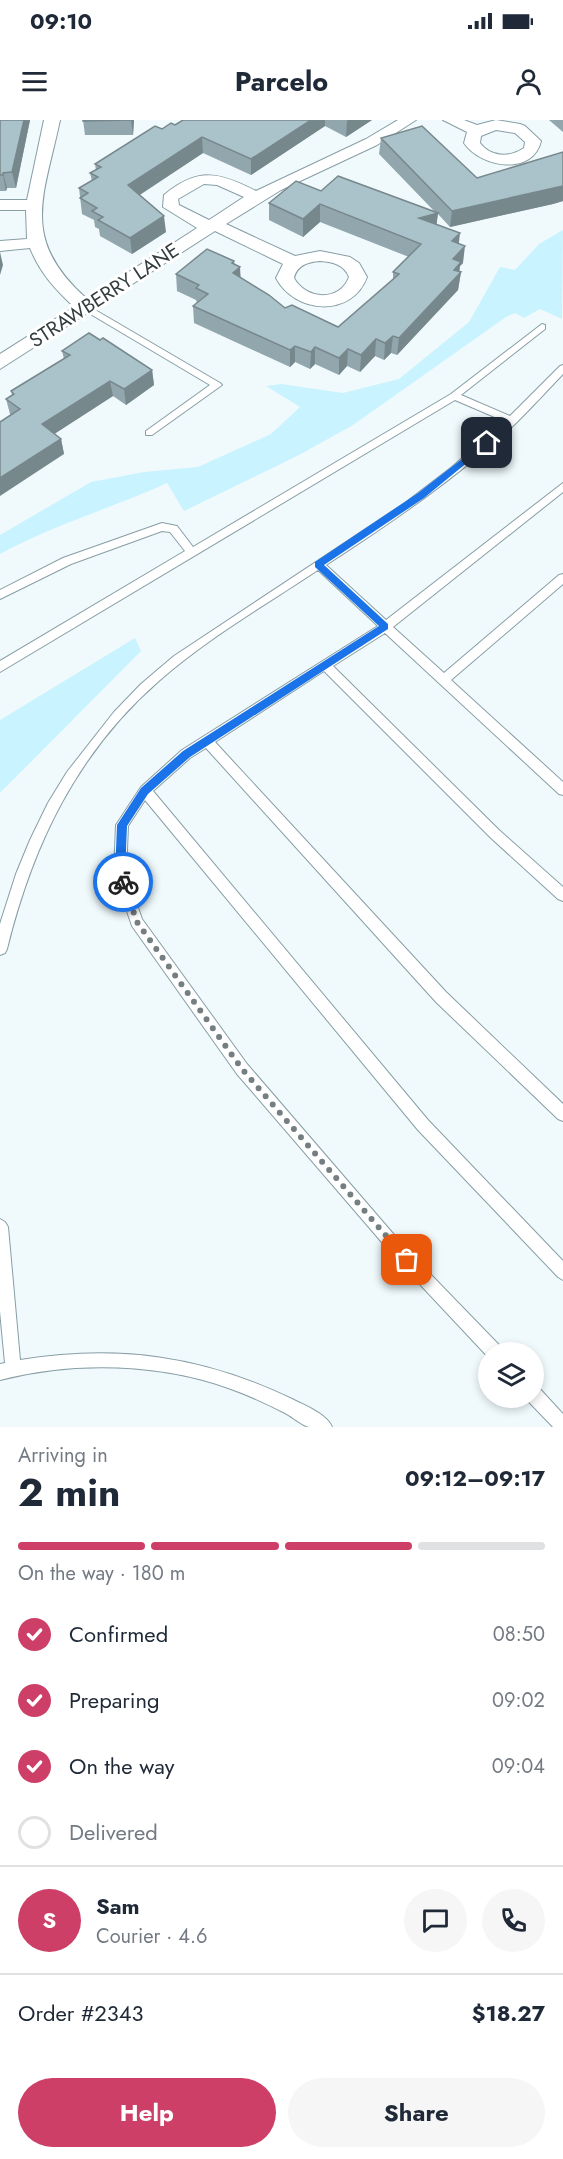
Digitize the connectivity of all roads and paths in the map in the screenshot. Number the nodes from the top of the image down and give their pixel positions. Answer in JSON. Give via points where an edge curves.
{"nodes":[{"id":1,"x":52,"y":120,"type":"edge"},
{"id":2,"x":408,"y":120,"type":"edge"},
{"id":3,"x":451,"y":120,"type":"edge"},
{"id":4,"x":477,"y":131,"type":"dead end"},
{"id":5,"x":256,"y":197,"type":"junction"},
{"id":6,"x":0,"y":205,"type":"edge"},
{"id":7,"x":35,"y":205,"type":"junction"},
{"id":8,"x":212,"y":226,"type":"junction"},
{"id":9,"x":34,"y":243,"type":"junction"},
{"id":10,"x":0,"y":246,"type":"edge"},
{"id":11,"x":295,"y":262,"type":"dead end"},
{"id":12,"x":85,"y":307,"type":"junction"},
{"id":13,"x":542,"y":327,"type":"dead end"},
{"id":14,"x":0,"y":363,"type":"edge"},
{"id":15,"x":563,"y":368,"type":"edge"},
{"id":16,"x":454,"y":396,"type":"junction"},
{"id":17,"x":512,"y":421,"type":"junction"},
{"id":18,"x":149,"y":433,"type":"dead end"},
{"id":19,"x":563,"y":487,"type":"edge"},
{"id":20,"x":192,"y":552,"type":"junction"},
{"id":21,"x":318,"y":564,"type":"junction"},
{"id":22,"x":563,"y":578,"type":"edge"},
{"id":23,"x":0,"y":595,"type":"edge"},
{"id":24,"x":385,"y":627,"type":"junction"},
{"id":25,"x":325,"y":665,"type":"junction"},
{"id":26,"x":0,"y":667,"type":"edge"},
{"id":27,"x":443,"y":680,"type":"junction"},
{"id":28,"x":207,"y":741,"type":"junction"},
{"id":29,"x":563,"y":790,"type":"edge"},
{"id":30,"x":145,"y":791,"type":"junction"},
{"id":31,"x":563,"y":896,"type":"edge"},
{"id":32,"x":0,"y":949,"type":"edge"},
{"id":33,"x":563,"y":1114,"type":"edge"},
{"id":34,"x":0,"y":1227,"type":"edge"},
{"id":35,"x":563,"y":1272,"type":"edge"},
{"id":36,"x":485,"y":1342,"type":"edge"},
{"id":37,"x":7,"y":1370,"type":"edge"},
{"id":38,"x":544,"y":1406,"type":"edge"},
{"id":39,"x":563,"y":1426,"type":"edge"},
{"id":40,"x":324,"y":1427,"type":"edge"}],
"edges":[{"from":1,"to":7,"type":"street"},
{"from":2,"to":5,"type":"street","name":"STRAWBERRY LANE","via":[[367,146],[292,177]]},
{"from":3,"to":4,"type":"street"},
{"from":5,"to":8,"type":"street","name":"STRAWBERRY LANE"},
{"from":5,"to":8,"type":"street","name":"STRAWBERRY LANE","via":[[208,177],[170,198],[171,207]]},
{"from":6,"to":7,"type":"street"},
{"from":7,"to":9,"type":"street"},
{"from":8,"to":11,"type":"street","name":"STRAWBERRY LANE"},
{"from":8,"to":12,"type":"street","name":"STRAWBERRY LANE"},
{"from":9,"to":10,"type":"street"},
{"from":9,"to":12,"type":"street","via":[[53,279]]},
{"from":12,"to":14,"type":"street","name":"STRAWBERRY LANE"},
{"from":12,"to":18,"type":"lane","via":[[217,385]]},
{"from":13,"to":16,"type":"lane"},
{"from":15,"to":17,"type":"lane"},
{"from":16,"to":17,"type":"lane"},
{"from":16,"to":20,"type":"lane"},
{"from":17,"to":21,"type":"lane","via":[[421,495]]},
{"from":19,"to":24,"type":"lane"},
{"from":20,"to":23,"type":"lane","via":[[173,530],[162,527],[67,561]]},
{"from":20,"to":26,"type":"lane"},
{"from":21,"to":24,"type":"lane"},
{"from":21,"to":32,"type":"lane","via":[[176,661],[117,717],[73,773],[34,840],[18,878]]},
{"from":22,"to":27,"type":"lane"},
{"from":24,"to":25,"type":"lane"},
{"from":24,"to":27,"type":"lane"},
{"from":25,"to":28,"type":"lane"},
{"from":25,"to":31,"type":"lane"},
{"from":27,"to":29,"type":"lane"},
{"from":28,"to":30,"type":"lane","via":[[186,754]]},
{"from":28,"to":33,"type":"lane","via":[[441,997]]},
{"from":30,"to":35,"type":"lane","via":[[423,1125]]},
{"from":30,"to":36,"type":"lane","via":[[122,825],[120,873],[137,922],[242,1069],[403,1256]]},
{"from":34,"to":37,"type":"lane"},
{"from":37,"to":40,"type":"lane","via":[[73,1361],[157,1362],[248,1387]]},
{"from":38,"to":39,"type":"lane"}]}
